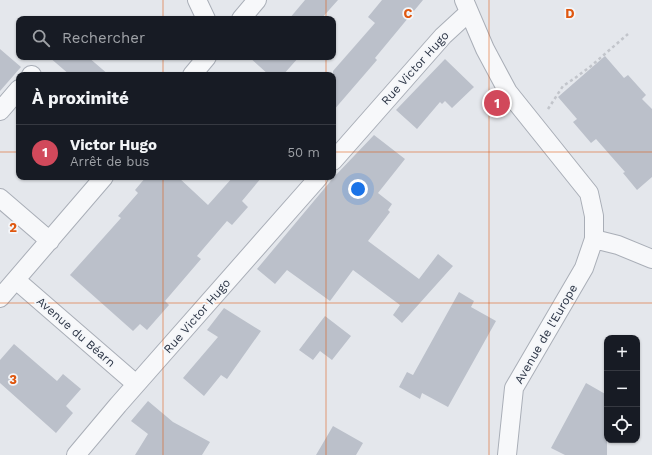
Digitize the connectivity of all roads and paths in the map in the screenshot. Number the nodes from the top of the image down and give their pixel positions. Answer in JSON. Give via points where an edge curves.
{"nodes":[{"id":1,"x":197,"y":0,"type":"edge"},
{"id":2,"x":257,"y":0,"type":"edge"},
{"id":3,"x":466,"y":7,"type":"edge"},
{"id":4,"x":205,"y":16,"type":"edge"},
{"id":5,"x":244,"y":16,"type":"edge"},
{"id":6,"x":628,"y":34,"type":"dead end"},
{"id":7,"x":204,"y":60,"type":"edge"},
{"id":8,"x":194,"y":72,"type":"edge"},
{"id":9,"x":16,"y":92,"type":"edge"},
{"id":10,"x":0,"y":111,"type":"edge"},
{"id":11,"x":538,"y":130,"type":"junction"},
{"id":12,"x":336,"y":158,"type":"edge"},
{"id":13,"x":101,"y":180,"type":"edge"},
{"id":14,"x":316,"y":180,"type":"edge"},
{"id":15,"x":0,"y":198,"type":"edge"},
{"id":16,"x":594,"y":240,"type":"junction"},
{"id":17,"x":50,"y":241,"type":"junction"},
{"id":18,"x":652,"y":259,"type":"edge"},
{"id":19,"x":16,"y":280,"type":"junction"},
{"id":20,"x":0,"y":298,"type":"edge"},
{"id":21,"x":136,"y":384,"type":"junction"},
{"id":22,"x":76,"y":455,"type":"edge"},
{"id":23,"x":507,"y":455,"type":"edge"}],
"edges":[{"from":1,"to":4,"type":"street"},
{"from":2,"to":5,"type":"street"},
{"from":3,"to":11,"type":"street","name":"Avenue de l'Europe","via":[[508,92]]},
{"from":3,"to":12,"type":"street","name":"Rue Victor Hugo"},
{"from":6,"to":11,"type":"path","via":[[591,66],[562,86]]},
{"from":7,"to":8,"type":"street"},
{"from":9,"to":10,"type":"street"},
{"from":11,"to":16,"type":"street","name":"Avenue de l'Europe","via":[[589,193],[594,216]]},
{"from":13,"to":17,"type":"street"},
{"from":14,"to":21,"type":"street","name":"Rue Victor Hugo"},
{"from":15,"to":17,"type":"street"},
{"from":16,"to":18,"type":"street"},
{"from":16,"to":23,"type":"street","name":"Avenue de l'Europe","via":[[584,268],[514,388]]},
{"from":17,"to":19,"type":"street"},
{"from":19,"to":20,"type":"street"},
{"from":19,"to":21,"type":"street","name":"Avenue du Béarn"},
{"from":21,"to":22,"type":"street","name":"Rue Victor Hugo"}]}
